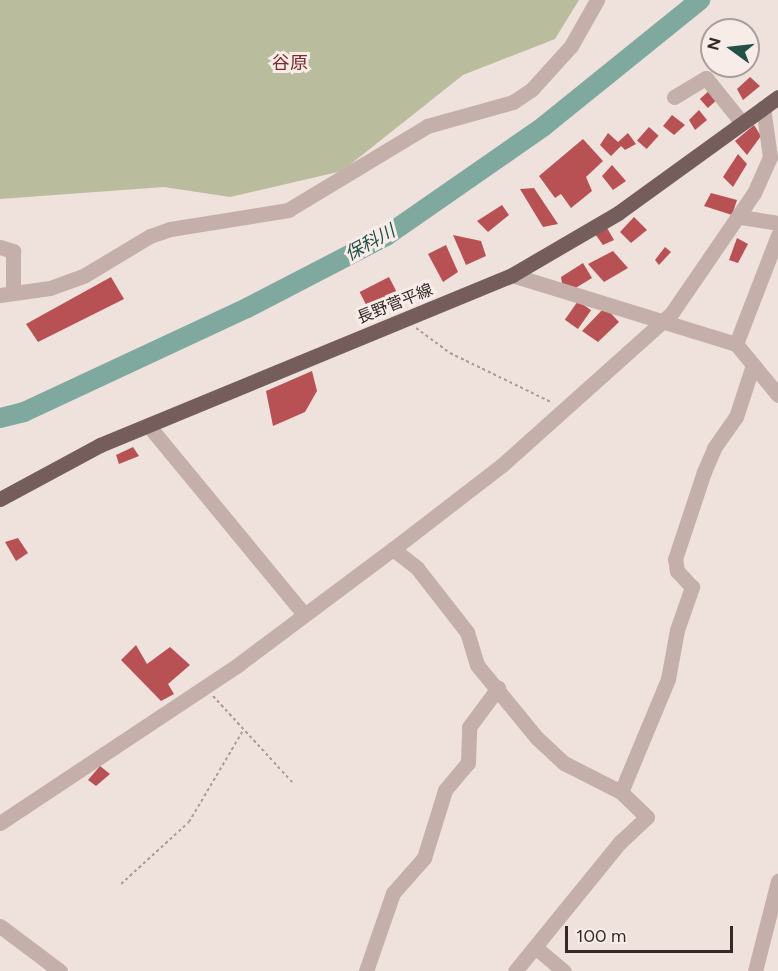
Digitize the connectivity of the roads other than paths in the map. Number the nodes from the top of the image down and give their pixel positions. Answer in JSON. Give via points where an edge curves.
{"nodes":[{"id":1,"x":597,"y":0,"type":"edge"},
{"id":2,"x":674,"y":97,"type":"dead end"},
{"id":3,"x":778,"y":97,"type":"edge"},
{"id":4,"x":763,"y":107,"type":"junction"},
{"id":5,"x":742,"y":123,"type":"junction"},
{"id":6,"x":741,"y":217,"type":"junction"},
{"id":7,"x":778,"y":223,"type":"edge"},
{"id":8,"x":778,"y":235,"type":"edge"},
{"id":9,"x":0,"y":247,"type":"edge"},
{"id":10,"x":512,"y":275,"type":"junction"},
{"id":11,"x":7,"y":293,"type":"edge"},
{"id":12,"x":664,"y":321,"type":"junction"},
{"id":13,"x":736,"y":344,"type":"junction"},
{"id":14,"x":753,"y":365,"type":"junction"},
{"id":15,"x":778,"y":395,"type":"edge"},
{"id":16,"x":148,"y":425,"type":"junction"},
{"id":17,"x":0,"y":500,"type":"edge"},
{"id":18,"x":393,"y":549,"type":"junction"},
{"id":19,"x":303,"y":613,"type":"junction"},
{"id":20,"x":498,"y":688,"type":"junction"},
{"id":21,"x":621,"y":792,"type":"junction"},
{"id":22,"x":0,"y":823,"type":"edge"},
{"id":23,"x":778,"y":881,"type":"edge"},
{"id":24,"x":0,"y":926,"type":"edge"},
{"id":25,"x":535,"y":947,"type":"junction"},
{"id":26,"x":60,"y":971,"type":"edge"},
{"id":27,"x":366,"y":971,"type":"edge"},
{"id":28,"x":515,"y":971,"type":"edge"},
{"id":29,"x":564,"y":971,"type":"edge"},
{"id":30,"x":755,"y":971,"type":"edge"}],
"edges":[{"from":1,"to":11,"type":"street","via":[[571,46],[532,89],[513,102],[427,126],[288,210],[170,229],[150,236],[85,276],[50,288]]},
{"from":2,"to":5,"type":"street","via":[[706,78]]},
{"from":3,"to":4,"type":"main road","name":"長野菅平線"},
{"from":4,"to":5,"type":"main road","name":"長野菅平線"},
{"from":4,"to":6,"type":"street","via":[[770,158]]},
{"from":5,"to":10,"type":"main road","name":"長野菅平線","via":[[618,213]]},
{"from":6,"to":7,"type":"street"},
{"from":6,"to":12,"type":"street"},
{"from":8,"to":13,"type":"street"},
{"from":9,"to":11,"type":"street","via":[[13,251]]},
{"from":10,"to":12,"type":"street"},
{"from":10,"to":16,"type":"main road","name":"長野菅平線"},
{"from":12,"to":13,"type":"street"},
{"from":12,"to":18,"type":"street","via":[[502,465]]},
{"from":13,"to":14,"type":"street"},
{"from":14,"to":15,"type":"street"},
{"from":14,"to":21,"type":"street","via":[[736,417],[714,448],[704,472],[675,559],[677,571],[692,587],[677,630],[668,679]]},
{"from":16,"to":17,"type":"main road","name":"長野菅平線","via":[[100,445]]},
{"from":16,"to":19,"type":"street"},
{"from":18,"to":19,"type":"street"},
{"from":18,"to":20,"type":"street","via":[[417,568],[467,632],[477,665]]},
{"from":19,"to":22,"type":"street","via":[[205,687]]},
{"from":20,"to":21,"type":"street","via":[[537,738],[564,763]]},
{"from":20,"to":27,"type":"street","via":[[469,727],[468,763],[446,790],[424,858],[393,892]]},
{"from":21,"to":25,"type":"street","via":[[647,818],[620,842]]},
{"from":23,"to":30,"type":"street"},
{"from":24,"to":26,"type":"street"},
{"from":25,"to":28,"type":"street"},
{"from":25,"to":29,"type":"street"}]}
